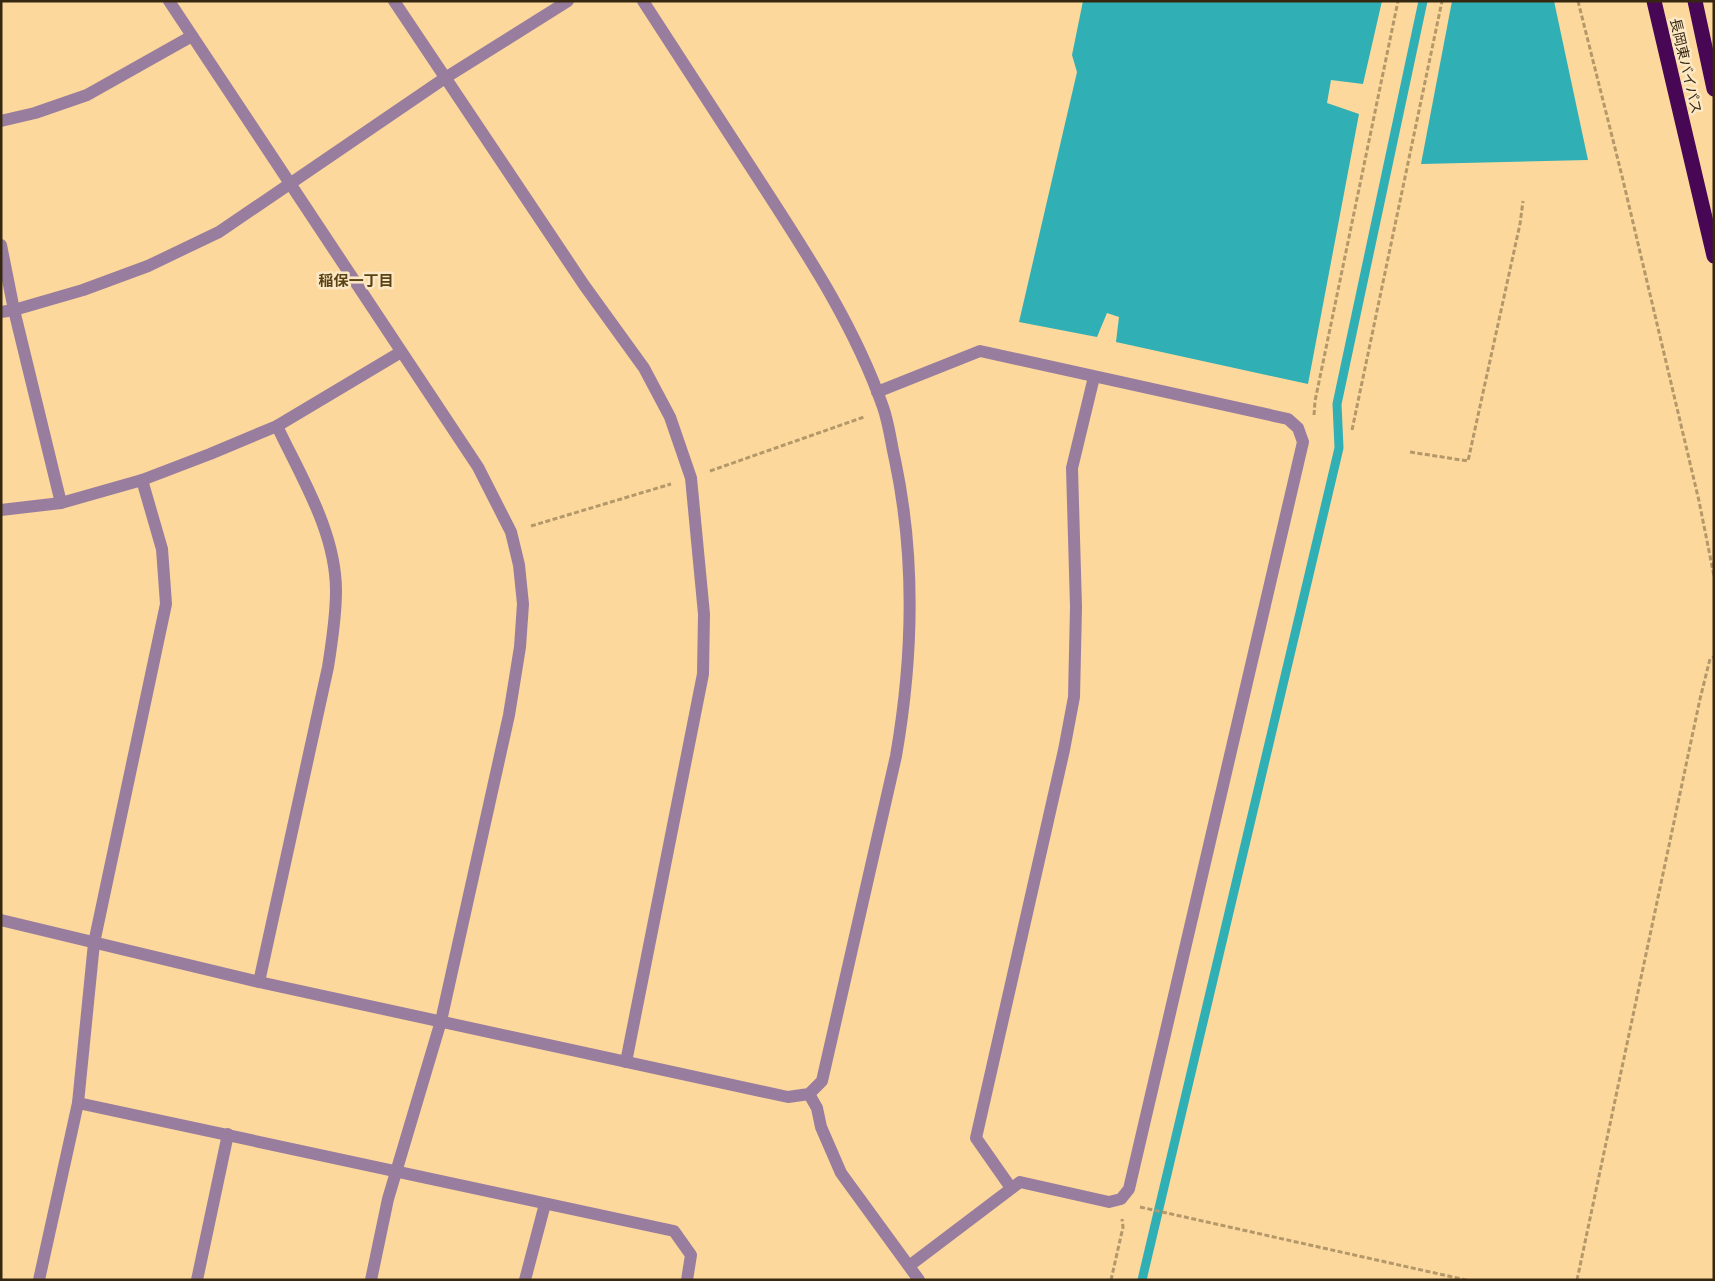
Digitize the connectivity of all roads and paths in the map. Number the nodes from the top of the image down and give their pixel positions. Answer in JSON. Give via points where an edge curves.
{"nodes":[{"id":1,"x":169,"y":1,"type":"edge"},
{"id":2,"x":394,"y":1,"type":"edge"},
{"id":3,"x":568,"y":1,"type":"edge"},
{"id":4,"x":643,"y":1,"type":"edge"},
{"id":5,"x":1398,"y":1,"type":"edge"},
{"id":6,"x":1442,"y":1,"type":"edge"},
{"id":7,"x":1578,"y":1,"type":"edge"},
{"id":8,"x":1654,"y":1,"type":"edge"},
{"id":9,"x":1694,"y":1,"type":"edge"},
{"id":10,"x":192,"y":36,"type":"junction"},
{"id":11,"x":445,"y":78,"type":"junction"},
{"id":12,"x":1714,"y":89,"type":"edge"},
{"id":13,"x":1,"y":121,"type":"edge"},
{"id":14,"x":290,"y":182,"type":"junction"},
{"id":15,"x":1523,"y":201,"type":"dead end"},
{"id":16,"x":1,"y":245,"type":"edge"},
{"id":17,"x":1714,"y":256,"type":"edge"},
{"id":18,"x":14,"y":310,"type":"junction"},
{"id":19,"x":1,"y":312,"type":"edge"},
{"id":20,"x":401,"y":352,"type":"junction"},
{"id":21,"x":1094,"y":377,"type":"junction"},
{"id":22,"x":877,"y":392,"type":"junction"},
{"id":23,"x":1314,"y":421,"type":"dead end"},
{"id":24,"x":277,"y":426,"type":"junction"},
{"id":25,"x":1352,"y":430,"type":"dead end"},
{"id":26,"x":1410,"y":452,"type":"dead end"},
{"id":27,"x":142,"y":480,"type":"junction"},
{"id":28,"x":61,"y":503,"type":"junction"},
{"id":29,"x":1,"y":510,"type":"edge"},
{"id":30,"x":1714,"y":576,"type":"edge"},
{"id":31,"x":1714,"y":657,"type":"edge"},
{"id":32,"x":1,"y":920,"type":"edge"},
{"id":33,"x":94,"y":943,"type":"junction"},
{"id":34,"x":259,"y":982,"type":"junction"},
{"id":35,"x":441,"y":1021,"type":"junction"},
{"id":36,"x":626,"y":1062,"type":"junction"},
{"id":37,"x":809,"y":1094,"type":"junction"},
{"id":38,"x":78,"y":1103,"type":"junction"},
{"id":39,"x":228,"y":1134,"type":"junction"},
{"id":40,"x":396,"y":1170,"type":"junction"},
{"id":41,"x":1011,"y":1188,"type":"junction"},
{"id":42,"x":1121,"y":1199,"type":"junction"},
{"id":43,"x":545,"y":1204,"type":"junction"},
{"id":44,"x":1143,"y":1208,"type":"dead end"},
{"id":45,"x":909,"y":1266,"type":"junction"},
{"id":46,"x":39,"y":1280,"type":"edge"},
{"id":47,"x":197,"y":1280,"type":"edge"},
{"id":48,"x":371,"y":1280,"type":"edge"},
{"id":49,"x":524,"y":1280,"type":"edge"},
{"id":50,"x":687,"y":1280,"type":"edge"},
{"id":51,"x":919,"y":1280,"type":"edge"},
{"id":52,"x":1111,"y":1280,"type":"edge"},
{"id":53,"x":1466,"y":1280,"type":"edge"},
{"id":54,"x":1577,"y":1280,"type":"edge"}],
"edges":[{"from":1,"to":10,"type":"street"},
{"from":2,"to":11,"type":"street"},
{"from":3,"to":11,"type":"street"},
{"from":4,"to":22,"type":"street","via":[[830,292]]},
{"from":5,"to":23,"type":"path","via":[[1315,401]]},
{"from":6,"to":25,"type":"path"},
{"from":7,"to":30,"type":"path","via":[[1699,501]]},
{"from":8,"to":17,"type":"highway","name":"長岡東バイパス"},
{"from":9,"to":12,"type":"highway","name":"長岡東バイパス"},
{"from":10,"to":13,"type":"street","via":[[87,94],[35,113]]},
{"from":10,"to":14,"type":"street"},
{"from":11,"to":14,"type":"street"},
{"from":11,"to":36,"type":"street","via":[[584,285],[644,368],[670,418],[691,478],[704,614],[703,674]]},
{"from":14,"to":18,"type":"street","via":[[219,232],[148,266],[83,290]]},
{"from":14,"to":20,"type":"street"},
{"from":15,"to":26,"type":"path","via":[[1468,461]]},
{"from":16,"to":18,"type":"street"},
{"from":18,"to":19,"type":"street"},
{"from":18,"to":28,"type":"street"},
{"from":20,"to":24,"type":"street"},
{"from":20,"to":35,"type":"street","via":[[478,467],[510,532],[519,565],[522,604],[520,647],[509,715]]},
{"from":21,"to":22,"type":"street","via":[[980,350]]},
{"from":21,"to":41,"type":"street","via":[[1072,468],[1076,606],[1074,697],[976,1138]]},
{"from":21,"to":42,"type":"street","via":[[1288,419],[1298,428],[1303,442],[1129,1189]]},
{"from":22,"to":37,"type":"street","via":[[884,410],[901,490],[909,557],[911,619],[905,704],[822,1081]]},
{"from":24,"to":27,"type":"street"},
{"from":24,"to":34,"type":"street","via":[[320,517],[336,589],[328,667]]},
{"from":27,"to":28,"type":"street"},
{"from":27,"to":33,"type":"street","via":[[162,549],[166,604]]},
{"from":28,"to":29,"type":"street"},
{"from":31,"to":54,"type":"path","via":[[1710,659],[1700,699]]},
{"from":32,"to":33,"type":"street"},
{"from":33,"to":34,"type":"street"},
{"from":33,"to":38,"type":"street"},
{"from":34,"to":35,"type":"street"},
{"from":35,"to":36,"type":"street"},
{"from":35,"to":40,"type":"street"},
{"from":36,"to":37,"type":"street","via":[[788,1097]]},
{"from":37,"to":45,"type":"street","via":[[841,1173]]},
{"from":38,"to":39,"type":"street"},
{"from":38,"to":46,"type":"street"},
{"from":39,"to":40,"type":"street"},
{"from":39,"to":47,"type":"street"},
{"from":40,"to":43,"type":"street"},
{"from":40,"to":48,"type":"street"},
{"from":41,"to":42,"type":"street","via":[[1020,1182],[1109,1202]]},
{"from":41,"to":45,"type":"street"},
{"from":42,"to":52,"type":"path","via":[[1123,1227]]},
{"from":43,"to":49,"type":"street"},
{"from":43,"to":50,"type":"street","via":[[674,1231],[691,1255]]},
{"from":44,"to":53,"type":"path"},
{"from":45,"to":51,"type":"street"}]}
